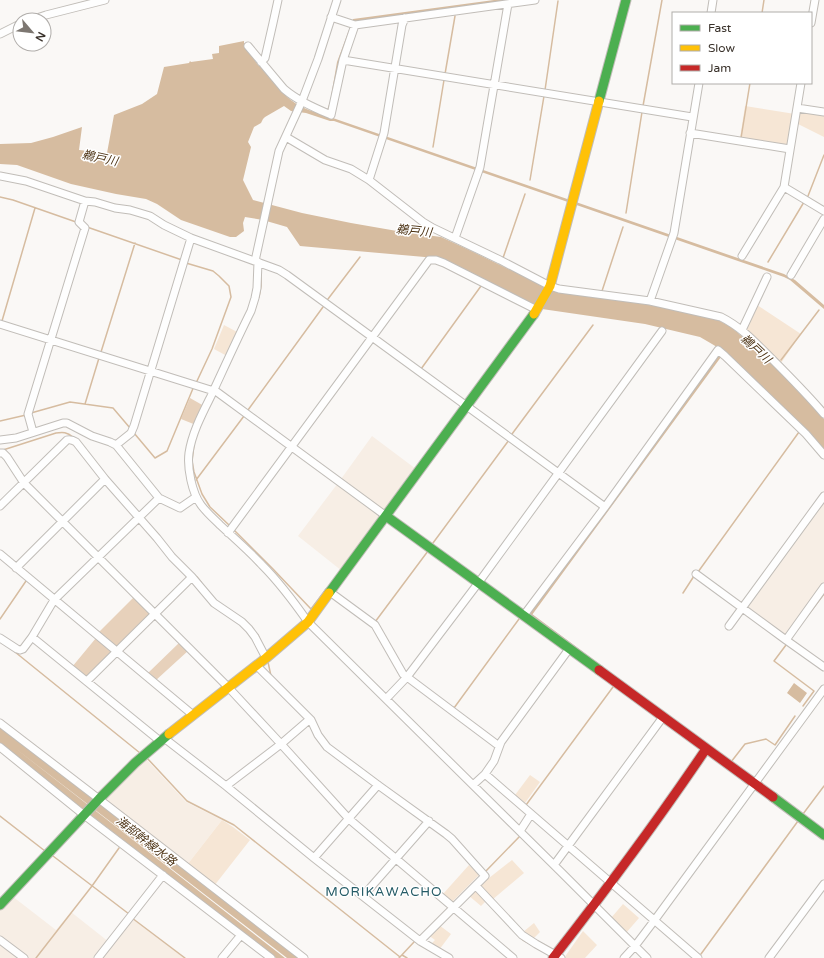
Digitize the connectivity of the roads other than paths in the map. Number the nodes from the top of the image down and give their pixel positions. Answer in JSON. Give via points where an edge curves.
{"nodes":[{"id":1,"x":105,"y":0,"type":"edge"},
{"id":2,"x":278,"y":0,"type":"edge"},
{"id":3,"x":337,"y":0,"type":"edge"},
{"id":4,"x":535,"y":0,"type":"edge"},
{"id":5,"x":626,"y":0,"type":"edge"},
{"id":6,"x":713,"y":0,"type":"edge"},
{"id":7,"x":815,"y":0,"type":"edge"},
{"id":8,"x":508,"y":4,"type":"junction"},
{"id":9,"x":711,"y":12,"type":"edge"},
{"id":10,"x":52,"y":13,"type":"edge"},
{"id":11,"x":812,"y":17,"type":"edge"},
{"id":12,"x":331,"y":18,"type":"junction"},
{"id":13,"x":404,"y":18,"type":"junction"},
{"id":14,"x":352,"y":24,"type":"junction"},
{"id":15,"x":12,"y":28,"type":"edge"},
{"id":16,"x":0,"y":34,"type":"edge"},
{"id":17,"x":248,"y":46,"type":"dead end"},
{"id":18,"x":343,"y":60,"type":"junction"},
{"id":19,"x":261,"y":62,"type":"junction"},
{"id":20,"x":395,"y":68,"type":"junction"},
{"id":21,"x":494,"y":84,"type":"junction"},
{"id":22,"x":699,"y":84,"type":"edge"},
{"id":23,"x":801,"y":84,"type":"edge"},
{"id":24,"x":302,"y":102,"type":"junction"},
{"id":25,"x":600,"y":102,"type":"junction"},
{"id":26,"x":798,"y":108,"type":"junction"},
{"id":27,"x":824,"y":112,"type":"edge"},
{"id":28,"x":692,"y":117,"type":"junction"},
{"id":29,"x":690,"y":133,"type":"junction"},
{"id":30,"x":286,"y":137,"type":"junction"},
{"id":31,"x":790,"y":149,"type":"junction"},
{"id":32,"x":0,"y":176,"type":"edge"},
{"id":33,"x":369,"y":180,"type":"junction"},
{"id":34,"x":784,"y":187,"type":"junction"},
{"id":35,"x":85,"y":201,"type":"junction"},
{"id":36,"x":824,"y":211,"type":"edge"},
{"id":37,"x":824,"y":219,"type":"edge"},
{"id":38,"x":192,"y":238,"type":"junction"},
{"id":39,"x":455,"y":238,"type":"junction"},
{"id":40,"x":742,"y":256,"type":"dead end"},
{"id":41,"x":256,"y":262,"type":"junction"},
{"id":42,"x":791,"y":275,"type":"dead end"},
{"id":43,"x":767,"y":277,"type":"dead end"},
{"id":44,"x":549,"y":287,"type":"junction"},
{"id":45,"x":650,"y":301,"type":"junction"},
{"id":46,"x":537,"y":310,"type":"junction"},
{"id":47,"x":0,"y":324,"type":"edge"},
{"id":48,"x":742,"y":330,"type":"junction"},
{"id":49,"x":662,"y":332,"type":"dead end"},
{"id":50,"x":372,"y":337,"type":"junction"},
{"id":51,"x":51,"y":340,"type":"junction"},
{"id":52,"x":151,"y":371,"type":"junction"},
{"id":53,"x":213,"y":390,"type":"junction"},
{"id":54,"x":466,"y":406,"type":"junction"},
{"id":55,"x":824,"y":414,"type":"edge"},
{"id":56,"x":33,"y":432,"type":"junction"},
{"id":57,"x":0,"y":440,"type":"edge"},
{"id":58,"x":116,"y":445,"type":"junction"},
{"id":59,"x":292,"y":446,"type":"junction"},
{"id":60,"x":0,"y":453,"type":"edge"},
{"id":61,"x":824,"y":454,"type":"edge"},
{"id":62,"x":558,"y":473,"type":"junction"},
{"id":63,"x":105,"y":479,"type":"junction"},
{"id":64,"x":24,"y":483,"type":"junction"},
{"id":65,"x":824,"y":496,"type":"edge"},
{"id":66,"x":196,"y":497,"type":"junction"},
{"id":67,"x":159,"y":498,"type":"junction"},
{"id":68,"x":0,"y":506,"type":"edge"},
{"id":69,"x":605,"y":507,"type":"junction"},
{"id":70,"x":386,"y":516,"type":"junction"},
{"id":71,"x":138,"y":518,"type":"junction"},
{"id":72,"x":62,"y":521,"type":"junction"},
{"id":73,"x":228,"y":533,"type":"junction"},
{"id":74,"x":0,"y":554,"type":"edge"},
{"id":75,"x":98,"y":557,"type":"junction"},
{"id":76,"x":16,"y":568,"type":"junction"},
{"id":77,"x":696,"y":574,"type":"dead end"},
{"id":78,"x":192,"y":577,"type":"junction"},
{"id":79,"x":479,"y":582,"type":"junction"},
{"id":80,"x":824,"y":587,"type":"edge"},
{"id":81,"x":330,"y":592,"type":"junction"},
{"id":82,"x":54,"y":600,"type":"junction"},
{"id":83,"x":742,"y":608,"type":"junction"},
{"id":84,"x":155,"y":613,"type":"junction"},
{"id":85,"x":524,"y":615,"type":"junction"},
{"id":86,"x":308,"y":622,"type":"junction"},
{"id":87,"x":729,"y":626,"type":"dead end"},
{"id":88,"x":32,"y":637,"type":"junction"},
{"id":89,"x":0,"y":638,"type":"edge"},
{"id":90,"x":786,"y":640,"type":"junction"},
{"id":91,"x":569,"y":649,"type":"junction"},
{"id":92,"x":116,"y":652,"type":"junction"},
{"id":93,"x":266,"y":658,"type":"junction"},
{"id":94,"x":256,"y":665,"type":"junction"},
{"id":95,"x":824,"y":667,"type":"edge"},
{"id":96,"x":406,"y":677,"type":"junction"},
{"id":97,"x":86,"y":681,"type":"junction"},
{"id":98,"x":228,"y":687,"type":"junction"},
{"id":99,"x":824,"y":689,"type":"edge"},
{"id":100,"x":386,"y":699,"type":"junction"},
{"id":101,"x":193,"y":715,"type":"junction"},
{"id":102,"x":663,"y":717,"type":"junction"},
{"id":103,"x":310,"y":719,"type":"junction"},
{"id":104,"x":0,"y":724,"type":"edge"},
{"id":105,"x":162,"y":740,"type":"junction"},
{"id":106,"x":281,"y":744,"type":"junction"},
{"id":107,"x":499,"y":746,"type":"junction"},
{"id":108,"x":0,"y":748,"type":"edge"},
{"id":109,"x":706,"y":749,"type":"junction"},
{"id":110,"x":485,"y":774,"type":"junction"},
{"id":111,"x":754,"y":784,"type":"junction"},
{"id":112,"x":378,"y":785,"type":"junction"},
{"id":113,"x":473,"y":785,"type":"junction"},
{"id":114,"x":226,"y":786,"type":"junction"},
{"id":115,"x":99,"y":799,"type":"junction"},
{"id":116,"x":532,"y":814,"type":"junction"},
{"id":117,"x":84,"y":815,"type":"junction"},
{"id":118,"x":349,"y":819,"type":"junction"},
{"id":119,"x":429,"y":821,"type":"junction"},
{"id":120,"x":520,"y":831,"type":"junction"},
{"id":121,"x":824,"y":835,"type":"edge"},
{"id":122,"x":568,"y":846,"type":"junction"},
{"id":123,"x":314,"y":858,"type":"junction"},
{"id":124,"x":395,"y":859,"type":"junction"},
{"id":125,"x":554,"y":865,"type":"junction"},
{"id":126,"x":162,"y":874,"type":"junction"},
{"id":127,"x":610,"y":882,"type":"junction"},
{"id":128,"x":824,"y":884,"type":"edge"},
{"id":129,"x":476,"y":886,"type":"junction"},
{"id":130,"x":362,"y":896,"type":"junction"},
{"id":131,"x":0,"y":905,"type":"edge"},
{"id":132,"x":594,"y":905,"type":"junction"},
{"id":133,"x":454,"y":908,"type":"junction"},
{"id":134,"x":654,"y":920,"type":"junction"},
{"id":135,"x":240,"y":935,"type":"junction"},
{"id":136,"x":0,"y":940,"type":"edge"},
{"id":137,"x":420,"y":941,"type":"junction"},
{"id":138,"x":635,"y":946,"type":"junction"},
{"id":139,"x":557,"y":957,"type":"edge"},
{"id":140,"x":24,"y":958,"type":"edge"},
{"id":141,"x":98,"y":958,"type":"edge"},
{"id":142,"x":222,"y":958,"type":"edge"},
{"id":143,"x":271,"y":958,"type":"edge"},
{"id":144,"x":304,"y":958,"type":"edge"},
{"id":145,"x":449,"y":958,"type":"edge"},
{"id":146,"x":513,"y":958,"type":"edge"},
{"id":147,"x":624,"y":958,"type":"edge"},
{"id":148,"x":647,"y":958,"type":"edge"},
{"id":149,"x":698,"y":958,"type":"edge"},
{"id":150,"x":769,"y":958,"type":"edge"}],
"edges":[{"from":1,"to":10,"type":"street"},
{"from":2,"to":19,"type":"street","via":[[265,58]]},
{"from":3,"to":12,"type":"street"},
{"from":4,"to":8,"type":"street"},
{"from":5,"to":25,"type":"street"},
{"from":6,"to":9,"type":"street"},
{"from":7,"to":11,"type":"street"},
{"from":8,"to":13,"type":"street"},
{"from":8,"to":21,"type":"street"},
{"from":12,"to":14,"type":"street"},
{"from":12,"to":24,"type":"street"},
{"from":13,"to":14,"type":"street"},
{"from":13,"to":20,"type":"street"},
{"from":14,"to":18,"type":"street"},
{"from":15,"to":16,"type":"street"},
{"from":17,"to":19,"type":"street"},
{"from":18,"to":20,"type":"street"},
{"from":18,"to":24,"type":"street","via":[[331,115]]},
{"from":19,"to":24,"type":"street","via":[[284,90]]},
{"from":20,"to":21,"type":"street"},
{"from":20,"to":33,"type":"street","via":[[383,137]]},
{"from":21,"to":25,"type":"street"},
{"from":21,"to":39,"type":"street","via":[[479,170]]},
{"from":22,"to":28,"type":"street"},
{"from":23,"to":26,"type":"street"},
{"from":24,"to":30,"type":"street"},
{"from":25,"to":28,"type":"street"},
{"from":25,"to":44,"type":"street"},
{"from":26,"to":27,"type":"street"},
{"from":26,"to":31,"type":"street"},
{"from":28,"to":29,"type":"street"},
{"from":29,"to":31,"type":"street"},
{"from":29,"to":45,"type":"street","via":[[673,236]]},
{"from":30,"to":33,"type":"street","via":[[325,160]]},
{"from":30,"to":41,"type":"street","via":[[279,151]]},
{"from":31,"to":34,"type":"street"},
{"from":32,"to":35,"type":"street","via":[[26,181]]},
{"from":33,"to":39,"type":"street","via":[[423,222]]},
{"from":34,"to":36,"type":"street"},
{"from":34,"to":40,"type":"street"},
{"from":35,"to":38,"type":"street","via":[[150,216]]},
{"from":35,"to":51,"type":"street","via":[[79,222],[85,228]]},
{"from":37,"to":42,"type":"street"},
{"from":38,"to":41,"type":"street"},
{"from":38,"to":52,"type":"street"},
{"from":39,"to":44,"type":"street"},
{"from":41,"to":50,"type":"street","via":[[287,275]]},
{"from":41,"to":53,"type":"street","via":[[257,288],[251,310]]},
{"from":43,"to":48,"type":"street"},
{"from":44,"to":45,"type":"street"},
{"from":44,"to":46,"type":"street"},
{"from":45,"to":48,"type":"street","via":[[721,317]]},
{"from":46,"to":50,"type":"street","via":[[444,263],[429,260]]},
{"from":46,"to":54,"type":"street"},
{"from":47,"to":51,"type":"street"},
{"from":48,"to":55,"type":"street","via":[[799,385]]},
{"from":49,"to":62,"type":"street"},
{"from":50,"to":54,"type":"street"},
{"from":50,"to":59,"type":"street"},
{"from":51,"to":52,"type":"street"},
{"from":51,"to":56,"type":"street","via":[[28,414]]},
{"from":52,"to":53,"type":"street"},
{"from":52,"to":58,"type":"street","via":[[132,430]]},
{"from":53,"to":59,"type":"street"},
{"from":53,"to":66,"type":"street","via":[[192,440],[189,454],[189,468]]},
{"from":54,"to":62,"type":"street"},
{"from":54,"to":70,"type":"street"},
{"from":56,"to":57,"type":"street"},
{"from":56,"to":58,"type":"street","via":[[67,423]]},
{"from":58,"to":67,"type":"street"},
{"from":59,"to":70,"type":"street"},
{"from":59,"to":73,"type":"street"},
{"from":60,"to":64,"type":"street","via":[[4,453]]},
{"from":61,"to":69,"type":"street","via":[[718,350]]},
{"from":62,"to":69,"type":"street"},
{"from":62,"to":79,"type":"street"},
{"from":63,"to":64,"type":"street","via":[[76,442],[70,439]]},
{"from":63,"to":71,"type":"street"},
{"from":63,"to":72,"type":"street"},
{"from":64,"to":68,"type":"street"},
{"from":64,"to":72,"type":"street"},
{"from":65,"to":83,"type":"street"},
{"from":66,"to":67,"type":"street","via":[[180,508]]},
{"from":66,"to":73,"type":"street"},
{"from":67,"to":71,"type":"street"},
{"from":69,"to":85,"type":"street"},
{"from":70,"to":79,"type":"street"},
{"from":70,"to":81,"type":"street"},
{"from":71,"to":75,"type":"street"},
{"from":71,"to":78,"type":"street"},
{"from":72,"to":75,"type":"street"},
{"from":72,"to":76,"type":"street"},
{"from":73,"to":86,"type":"street","via":[[262,564]]},
{"from":74,"to":76,"type":"street"},
{"from":75,"to":82,"type":"street"},
{"from":75,"to":84,"type":"street"},
{"from":76,"to":82,"type":"street"},
{"from":77,"to":83,"type":"street"},
{"from":78,"to":84,"type":"street"},
{"from":78,"to":93,"type":"street","via":[[214,603],[249,629]]},
{"from":79,"to":85,"type":"street"},
{"from":79,"to":96,"type":"street"},
{"from":80,"to":90,"type":"street"},
{"from":81,"to":86,"type":"street"},
{"from":81,"to":96,"type":"street","via":[[375,625]]},
{"from":82,"to":88,"type":"street"},
{"from":82,"to":92,"type":"street"},
{"from":83,"to":87,"type":"street"},
{"from":83,"to":90,"type":"street"},
{"from":84,"to":92,"type":"street"},
{"from":84,"to":98,"type":"street"},
{"from":85,"to":91,"type":"street"},
{"from":86,"to":93,"type":"street"},
{"from":86,"to":100,"type":"street"},
{"from":88,"to":89,"type":"street","via":[[20,650]]},
{"from":88,"to":97,"type":"street"},
{"from":90,"to":95,"type":"street"},
{"from":91,"to":102,"type":"street"},
{"from":91,"to":107,"type":"street"},
{"from":92,"to":97,"type":"street"},
{"from":92,"to":101,"type":"street"},
{"from":93,"to":94,"type":"street"},
{"from":94,"to":98,"type":"street"},
{"from":94,"to":103,"type":"street"},
{"from":96,"to":100,"type":"street"},
{"from":96,"to":107,"type":"street"},
{"from":97,"to":105,"type":"street"},
{"from":98,"to":101,"type":"street"},
{"from":98,"to":106,"type":"street"},
{"from":99,"to":111,"type":"street"},
{"from":100,"to":113,"type":"street"},
{"from":101,"to":105,"type":"street"},
{"from":102,"to":109,"type":"street"},
{"from":102,"to":122,"type":"street"},
{"from":103,"to":106,"type":"street"},
{"from":103,"to":112,"type":"street","via":[[318,735],[328,746]]},
{"from":104,"to":115,"type":"street"},
{"from":105,"to":114,"type":"street"},
{"from":105,"to":115,"type":"street"},
{"from":106,"to":114,"type":"street"},
{"from":106,"to":118,"type":"street"},
{"from":107,"to":110,"type":"street","via":[[494,761]]},
{"from":108,"to":117,"type":"street"},
{"from":109,"to":111,"type":"street"},
{"from":109,"to":127,"type":"street"},
{"from":110,"to":113,"type":"street"},
{"from":110,"to":116,"type":"street"},
{"from":111,"to":121,"type":"street"},
{"from":111,"to":134,"type":"street"},
{"from":112,"to":118,"type":"street"},
{"from":112,"to":119,"type":"street"},
{"from":113,"to":120,"type":"street"},
{"from":114,"to":123,"type":"street"},
{"from":115,"to":117,"type":"street"},
{"from":115,"to":144,"type":"street"},
{"from":116,"to":120,"type":"street"},
{"from":116,"to":122,"type":"street"},
{"from":117,"to":126,"type":"street"},
{"from":117,"to":131,"type":"street"},
{"from":118,"to":123,"type":"street"},
{"from":118,"to":124,"type":"street"},
{"from":119,"to":124,"type":"street"},
{"from":119,"to":129,"type":"street","via":[[452,839],[485,876]]},
{"from":120,"to":125,"type":"street"},
{"from":122,"to":125,"type":"street"},
{"from":122,"to":127,"type":"street"},
{"from":123,"to":130,"type":"street"},
{"from":124,"to":130,"type":"street"},
{"from":124,"to":133,"type":"street"},
{"from":125,"to":132,"type":"street"},
{"from":126,"to":135,"type":"street"},
{"from":126,"to":141,"type":"street"},
{"from":127,"to":132,"type":"street"},
{"from":127,"to":134,"type":"street"},
{"from":128,"to":150,"type":"street"},
{"from":129,"to":133,"type":"street"},
{"from":129,"to":139,"type":"street","via":[[522,935]]},
{"from":130,"to":137,"type":"street"},
{"from":132,"to":138,"type":"street"},
{"from":132,"to":139,"type":"street"},
{"from":133,"to":137,"type":"street"},
{"from":133,"to":146,"type":"street"},
{"from":134,"to":138,"type":"street"},
{"from":134,"to":149,"type":"street"},
{"from":135,"to":142,"type":"street"},
{"from":135,"to":143,"type":"street"},
{"from":136,"to":140,"type":"street"},
{"from":137,"to":145,"type":"street"},
{"from":138,"to":147,"type":"street"},
{"from":138,"to":148,"type":"street"}]}
